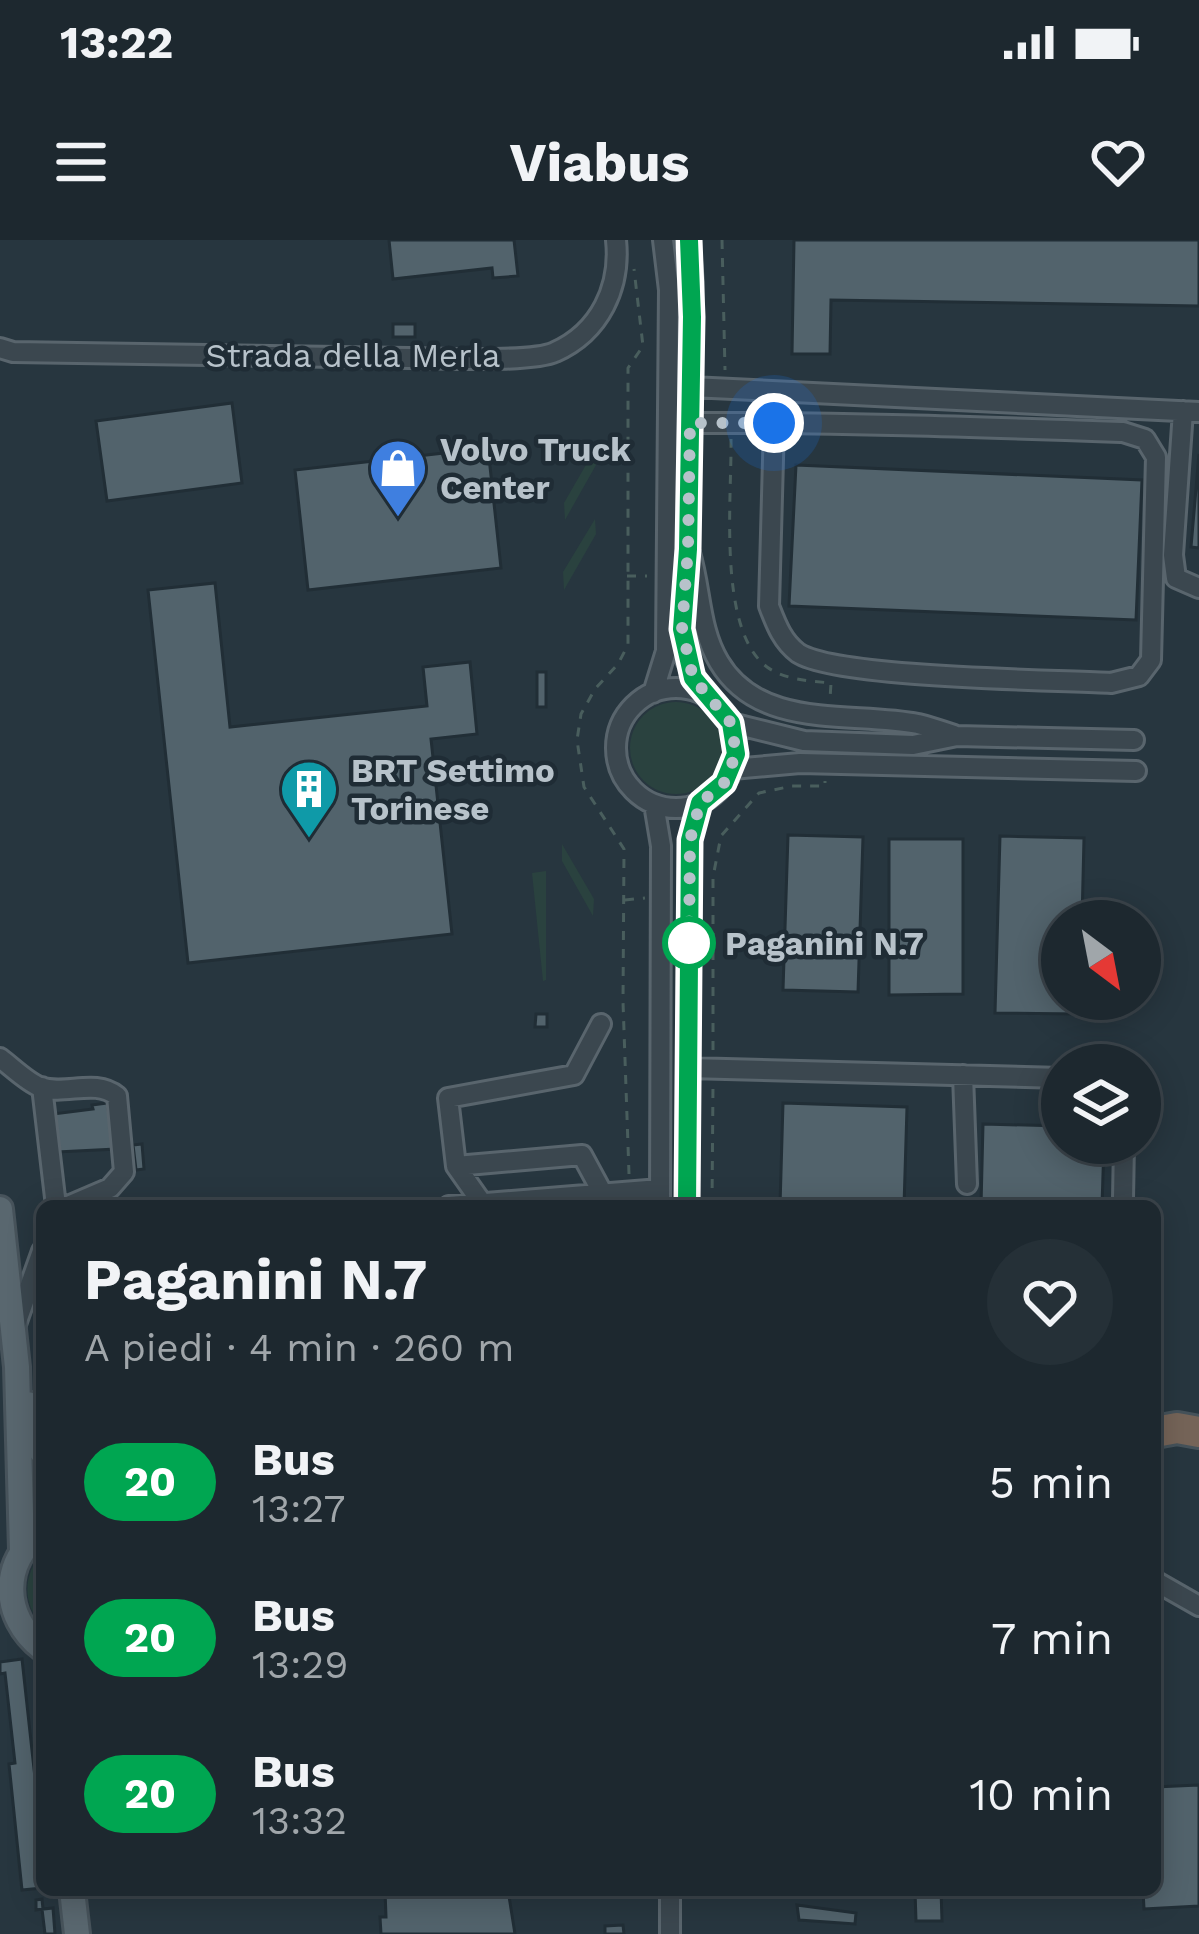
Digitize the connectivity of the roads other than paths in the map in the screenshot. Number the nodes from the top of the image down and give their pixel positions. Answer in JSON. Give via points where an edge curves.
{"nodes":[{"id":1,"x":616,"y":240,"type":"edge"},
{"id":2,"x":663,"y":240,"type":"edge"},
{"id":3,"x":689,"y":240,"type":"edge"},
{"id":4,"x":4,"y":352,"type":"edge"},
{"id":5,"x":691,"y":387,"type":"junction"},
{"id":6,"x":1191,"y":412,"type":"edge"},
{"id":7,"x":690,"y":423,"type":"junction"},
{"id":8,"x":774,"y":423,"type":"junction"},
{"id":9,"x":688,"y":549,"type":"junction"},
{"id":10,"x":1199,"y":588,"type":"edge"},
{"id":11,"x":653,"y":692,"type":"junction"},
{"id":12,"x":705,"y":695,"type":"junction"},
{"id":13,"x":731,"y":723,"type":"junction"},
{"id":14,"x":957,"y":736,"type":"junction"},
{"id":15,"x":1134,"y":740,"type":"dead end"},
{"id":16,"x":732,"y":770,"type":"junction"},
{"id":17,"x":1136,"y":771,"type":"dead end"},
{"id":18,"x":700,"y":803,"type":"junction"},
{"id":19,"x":654,"y":804,"type":"junction"},
{"id":20,"x":601,"y":1024,"type":"dead end"},
{"id":21,"x":0,"y":1058,"type":"edge"},
{"id":22,"x":688,"y":1068,"type":"junction"},
{"id":23,"x":963,"y":1076,"type":"junction"},
{"id":24,"x":1041,"y":1078,"type":"edge"},
{"id":25,"x":41,"y":1088,"type":"junction"},
{"id":26,"x":1124,"y":1164,"type":"edge"},
{"id":27,"x":456,"y":1166,"type":"junction"},
{"id":28,"x":967,"y":1184,"type":"dead end"},
{"id":29,"x":602,"y":1192,"type":"junction"},
{"id":30,"x":660,"y":1198,"type":"edge"},
{"id":31,"x":1123,"y":1199,"type":"dead end"},
{"id":32,"x":55,"y":1200,"type":"edge"},
{"id":33,"x":82,"y":1200,"type":"edge"},
{"id":34,"x":480,"y":1200,"type":"edge"},
{"id":35,"x":515,"y":1200,"type":"edge"},
{"id":36,"x":687,"y":1200,"type":"edge"},
{"id":37,"x":0,"y":1209,"type":"edge"},
{"id":38,"x":36,"y":1268,"type":"edge"},
{"id":39,"x":14,"y":1331,"type":"junction"},
{"id":40,"x":17,"y":1367,"type":"junction"},
{"id":41,"x":9,"y":1399,"type":"edge"},
{"id":42,"x":1161,"y":1431,"type":"edge"},
{"id":43,"x":36,"y":1432,"type":"edge"},
{"id":44,"x":1199,"y":1432,"type":"edge"},
{"id":45,"x":36,"y":1539,"type":"edge"},
{"id":46,"x":12,"y":1568,"type":"edge"},
{"id":47,"x":1161,"y":1584,"type":"edge"},
{"id":48,"x":1199,"y":1606,"type":"edge"},
{"id":49,"x":0,"y":1633,"type":"edge"},
{"id":50,"x":36,"y":1643,"type":"edge"},
{"id":51,"x":36,"y":1644,"type":"edge"},
{"id":52,"x":73,"y":1896,"type":"edge"},
{"id":53,"x":670,"y":1896,"type":"edge"},
{"id":54,"x":76,"y":1934,"type":"edge"},
{"id":55,"x":670,"y":1934,"type":"edge"}],
"edges":[{"from":1,"to":4,"type":"street","name":"Strada della Merla","via":[[606,306],[589,332],[551,355]]},
{"from":2,"to":11,"type":"street","via":[[666,651]]},
{"from":3,"to":5,"type":"street"},
{"from":5,"to":6,"type":"street"},
{"from":5,"to":7,"type":"street"},
{"from":6,"to":10,"type":"street","via":[[1173,555],[1176,578]]},
{"from":7,"to":8,"type":"street"},
{"from":7,"to":9,"type":"street"},
{"from":8,"to":8,"type":"street","via":[[1123,432],[1145,439],[1156,457],[1151,660],[1138,676],[1111,683],[842,667],[798,653],[770,606]]},
{"from":9,"to":12,"type":"street","via":[[682,629],[686,661]]},
{"from":9,"to":14,"type":"street","via":[[703,624],[720,664],[745,691],[787,710]]},
{"from":11,"to":12,"type":"street"},
{"from":11,"to":19,"type":"street","via":[[624,719],[617,758],[624,778]]},
{"from":12,"to":13,"type":"street"},
{"from":13,"to":14,"type":"street","via":[[804,740],[913,745]]},
{"from":13,"to":16,"type":"street"},
{"from":14,"to":15,"type":"street"},
{"from":16,"to":17,"type":"street","via":[[800,763]]},
{"from":16,"to":18,"type":"street"},
{"from":18,"to":19,"type":"street"},
{"from":18,"to":22,"type":"street","via":[[690,840]]},
{"from":19,"to":30,"type":"street","via":[[661,846]]},
{"from":20,"to":27,"type":"street","via":[[574,1075],[448,1098]]},
{"from":21,"to":25,"type":"street"},
{"from":22,"to":23,"type":"street"},
{"from":22,"to":36,"type":"street"},
{"from":23,"to":24,"type":"street"},
{"from":23,"to":28,"type":"street"},
{"from":25,"to":32,"type":"street"},
{"from":25,"to":33,"type":"street","via":[[117,1096],[124,1172]]},
{"from":26,"to":31,"type":"street"},
{"from":27,"to":29,"type":"street","via":[[582,1155]]},
{"from":27,"to":34,"type":"street"},
{"from":29,"to":30,"type":"street"},
{"from":29,"to":35,"type":"street"},
{"from":37,"to":39,"type":"main road"},
{"from":38,"to":39,"type":"street"},
{"from":39,"to":40,"type":"main road"},
{"from":40,"to":41,"type":"main road"},
{"from":40,"to":43,"type":"main road"},
{"from":41,"to":46,"type":"main road"},
{"from":42,"to":44,"type":"highway"},
{"from":45,"to":46,"type":"main road"},
{"from":46,"to":50,"type":"main road","via":[[12,1608]]},
{"from":47,"to":48,"type":"street"},
{"from":49,"to":51,"type":"main road"},
{"from":52,"to":54,"type":"main road"},
{"from":53,"to":55,"type":"street"}]}
